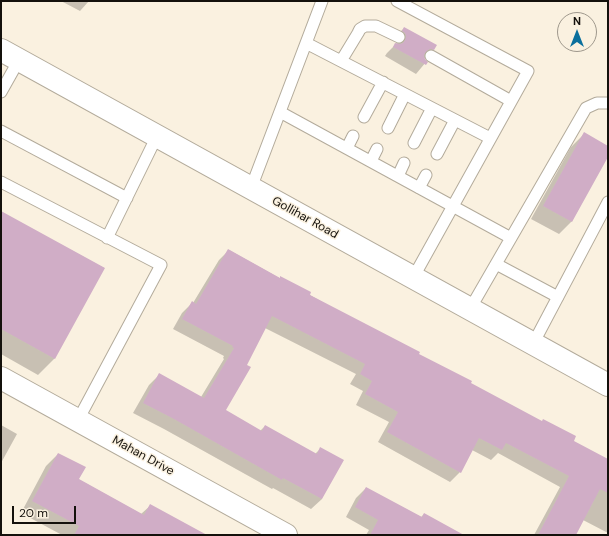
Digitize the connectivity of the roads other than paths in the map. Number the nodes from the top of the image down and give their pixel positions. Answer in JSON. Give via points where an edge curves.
{"nodes":[{"id":1,"x":322,"y":1,"type":"edge"},
{"id":2,"x":397,"y":1,"type":"edge"},
{"id":3,"x":399,"y":37,"type":"dead end"},
{"id":4,"x":306,"y":42,"type":"junction"},
{"id":5,"x":10,"y":55,"type":"edge"},
{"id":6,"x":431,"y":56,"type":"dead end"},
{"id":7,"x":341,"y":61,"type":"junction"},
{"id":8,"x":383,"y":82,"type":"junction"},
{"id":9,"x":1,"y":92,"type":"edge"},
{"id":10,"x":406,"y":94,"type":"junction"},
{"id":11,"x":511,"y":101,"type":"junction"},
{"id":12,"x":608,"y":103,"type":"edge"},
{"id":13,"x":432,"y":108,"type":"junction"},
{"id":14,"x":280,"y":112,"type":"junction"},
{"id":15,"x":364,"y":117,"type":"dead end"},
{"id":16,"x":455,"y":120,"type":"junction"},
{"id":17,"x":388,"y":128,"type":"dead end"},
{"id":18,"x":1,"y":131,"type":"edge"},
{"id":19,"x":157,"y":136,"type":"junction"},
{"id":20,"x":353,"y":136,"type":"dead end"},
{"id":21,"x":490,"y":138,"type":"junction"},
{"id":22,"x":414,"y":143,"type":"dead end"},
{"id":23,"x":347,"y":148,"type":"junction"},
{"id":24,"x":377,"y":149,"type":"dead end"},
{"id":25,"x":437,"y":154,"type":"dead end"},
{"id":26,"x":371,"y":161,"type":"junction"},
{"id":27,"x":404,"y":163,"type":"dead end"},
{"id":28,"x":426,"y":175,"type":"dead end"},
{"id":29,"x":398,"y":176,"type":"junction"},
{"id":30,"x":1,"y":182,"type":"edge"},
{"id":31,"x":251,"y":188,"type":"junction"},
{"id":32,"x":419,"y":188,"type":"junction"},
{"id":33,"x":127,"y":198,"type":"junction"},
{"id":34,"x":608,"y":202,"type":"edge"},
{"id":35,"x":453,"y":206,"type":"junction"},
{"id":36,"x":107,"y":238,"type":"junction"},
{"id":37,"x":511,"y":238,"type":"junction"},
{"id":38,"x":496,"y":264,"type":"junction"},
{"id":39,"x":413,"y":278,"type":"junction"},
{"id":40,"x":558,"y":297,"type":"junction"},
{"id":41,"x":470,"y":309,"type":"junction"},
{"id":42,"x":533,"y":344,"type":"junction"},
{"id":43,"x":1,"y":378,"type":"edge"},
{"id":44,"x":608,"y":385,"type":"edge"},
{"id":45,"x":78,"y":420,"type":"junction"},
{"id":46,"x":286,"y":535,"type":"edge"}],
"edges":[{"from":1,"to":4,"type":"lane"},
{"from":2,"to":11,"type":"lane","via":[[528,71]]},
{"from":3,"to":7,"type":"lane","via":[[376,26],[365,26],[360,29]]},
{"from":4,"to":7,"type":"lane"},
{"from":4,"to":14,"type":"lane"},
{"from":5,"to":9,"type":"lane"},
{"from":5,"to":19,"type":"main road","name":"Gollihar Road"},
{"from":6,"to":11,"type":"lane"},
{"from":7,"to":8,"type":"lane"},
{"from":8,"to":10,"type":"lane"},
{"from":8,"to":15,"type":"lane"},
{"from":10,"to":13,"type":"lane"},
{"from":10,"to":17,"type":"lane"},
{"from":11,"to":21,"type":"lane"},
{"from":12,"to":37,"type":"lane","via":[[597,103],[586,108]]},
{"from":13,"to":16,"type":"lane"},
{"from":13,"to":22,"type":"lane"},
{"from":14,"to":23,"type":"lane"},
{"from":14,"to":31,"type":"lane"},
{"from":16,"to":21,"type":"lane"},
{"from":16,"to":25,"type":"lane"},
{"from":18,"to":33,"type":"lane"},
{"from":19,"to":31,"type":"main road","name":"Gollihar Road"},
{"from":19,"to":33,"type":"lane"},
{"from":20,"to":23,"type":"lane"},
{"from":21,"to":35,"type":"lane"},
{"from":23,"to":26,"type":"lane"},
{"from":24,"to":26,"type":"lane"},
{"from":26,"to":29,"type":"lane"},
{"from":27,"to":29,"type":"lane"},
{"from":28,"to":32,"type":"lane"},
{"from":29,"to":32,"type":"lane"},
{"from":30,"to":36,"type":"lane"},
{"from":31,"to":39,"type":"main road","name":"Gollihar Road"},
{"from":32,"to":35,"type":"lane"},
{"from":33,"to":36,"type":"lane"},
{"from":34,"to":40,"type":"lane"},
{"from":35,"to":37,"type":"lane"},
{"from":35,"to":39,"type":"lane"},
{"from":36,"to":45,"type":"lane","via":[[161,265]]},
{"from":37,"to":38,"type":"lane"},
{"from":38,"to":40,"type":"lane"},
{"from":38,"to":41,"type":"lane"},
{"from":39,"to":41,"type":"main road","name":"Gollihar Road"},
{"from":40,"to":42,"type":"lane"},
{"from":41,"to":42,"type":"main road","name":"Gollihar Road"},
{"from":42,"to":44,"type":"main road","name":"Gollihar Road"},
{"from":43,"to":45,"type":"main road","name":"Mahan Drive"},
{"from":45,"to":46,"type":"main road","name":"Mahan Drive"}]}
